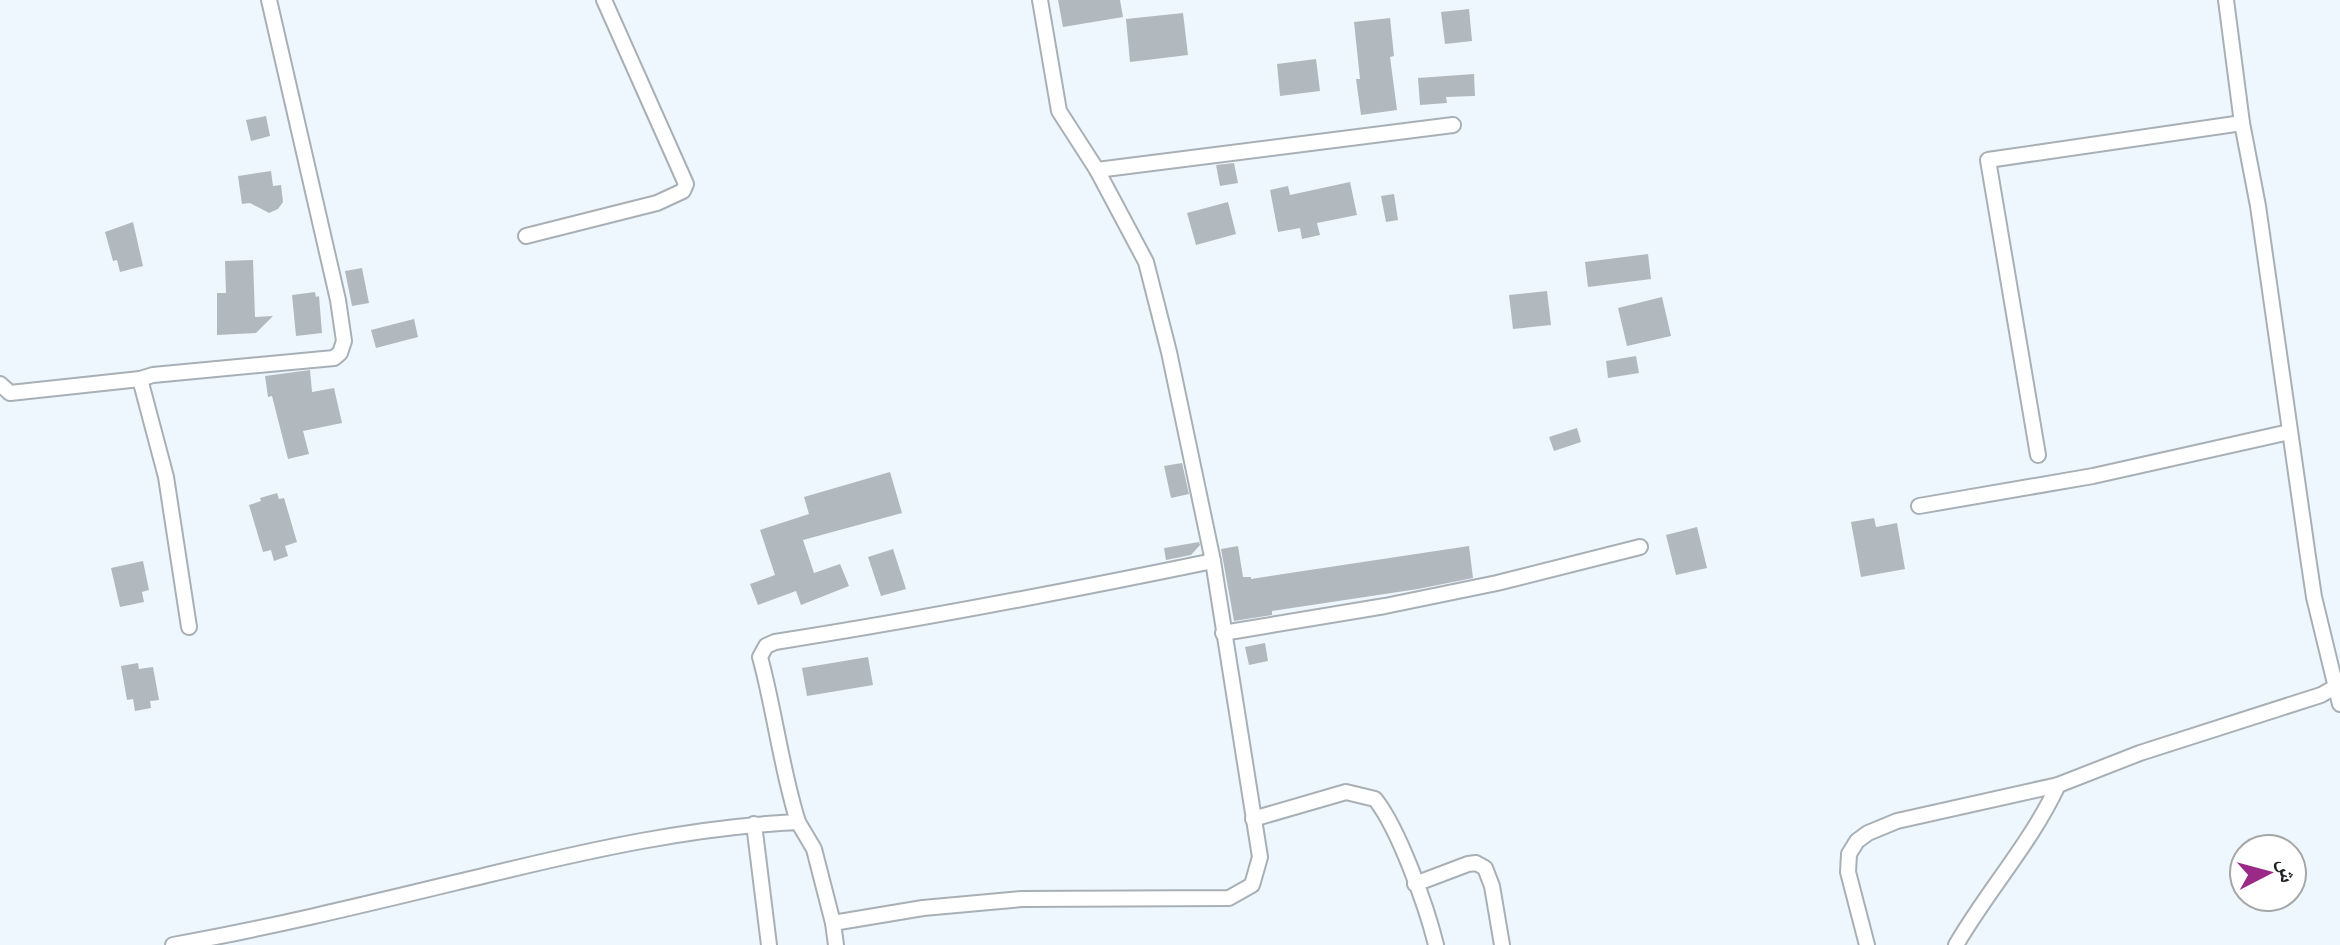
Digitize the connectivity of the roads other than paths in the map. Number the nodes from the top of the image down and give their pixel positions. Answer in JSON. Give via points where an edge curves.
{"nodes":[{"id":1,"x":269,"y":0,"type":"edge"},
{"id":2,"x":604,"y":0,"type":"edge"},
{"id":3,"x":1040,"y":0,"type":"edge"},
{"id":4,"x":2226,"y":0,"type":"edge"},
{"id":5,"x":2242,"y":123,"type":"junction"},
{"id":6,"x":1453,"y":125,"type":"dead end"},
{"id":7,"x":1097,"y":170,"type":"junction"},
{"id":8,"x":526,"y":236,"type":"dead end"},
{"id":9,"x":140,"y":379,"type":"junction"},
{"id":10,"x":0,"y":384,"type":"edge"},
{"id":11,"x":2289,"y":432,"type":"junction"},
{"id":12,"x":2038,"y":455,"type":"dead end"},
{"id":13,"x":1919,"y":506,"type":"dead end"},
{"id":14,"x":1640,"y":547,"type":"dead end"},
{"id":15,"x":1213,"y":561,"type":"junction"},
{"id":16,"x":189,"y":627,"type":"dead end"},
{"id":17,"x":1223,"y":633,"type":"junction"},
{"id":18,"x":2337,"y":686,"type":"junction"},
{"id":19,"x":2340,"y":704,"type":"edge"},
{"id":20,"x":2058,"y":785,"type":"junction"},
{"id":21,"x":1253,"y":819,"type":"junction"},
{"id":22,"x":798,"y":822,"type":"junction"},
{"id":23,"x":754,"y":824,"type":"junction"},
{"id":24,"x":1415,"y":884,"type":"junction"},
{"id":25,"x":833,"y":923,"type":"junction"},
{"id":26,"x":173,"y":945,"type":"edge"},
{"id":27,"x":769,"y":945,"type":"edge"},
{"id":28,"x":836,"y":945,"type":"edge"},
{"id":29,"x":1436,"y":945,"type":"edge"},
{"id":30,"x":1502,"y":945,"type":"edge"},
{"id":31,"x":1867,"y":945,"type":"edge"},
{"id":32,"x":1956,"y":945,"type":"edge"}],
"edges":[{"from":1,"to":9,"type":"street","via":[[338,300],[344,341],[340,353],[334,358]]},
{"from":2,"to":8,"type":"street","via":[[686,184],[683,191],[657,203]]},
{"from":3,"to":7,"type":"street","via":[[1059,111]]},
{"from":4,"to":5,"type":"street"},
{"from":5,"to":11,"type":"street"},
{"from":5,"to":12,"type":"street","via":[[1988,160]]},
{"from":6,"to":7,"type":"street"},
{"from":7,"to":15,"type":"street","via":[[1146,262]]},
{"from":9,"to":10,"type":"street","via":[[10,393]]},
{"from":9,"to":16,"type":"street","via":[[166,477]]},
{"from":11,"to":13,"type":"street","via":[[2093,476]]},
{"from":11,"to":18,"type":"street","via":[[2314,597]]},
{"from":14,"to":17,"type":"street","via":[[1441,595]]},
{"from":15,"to":17,"type":"street"},
{"from":15,"to":22,"type":"street","via":[[766,646],[760,657]]},
{"from":17,"to":21,"type":"street"},
{"from":18,"to":19,"type":"street"},
{"from":18,"to":20,"type":"street"},
{"from":20,"to":31,"type":"street","via":[[1897,821],[1857,841],[1849,854],[1848,872]]},
{"from":20,"to":32,"type":"street","via":[[2025,845]]},
{"from":21,"to":24,"type":"street","via":[[1346,792],[1375,799]]},
{"from":21,"to":25,"type":"street","via":[[1260,857],[1257,873],[1246,891],[1229,898],[1022,899]]},
{"from":22,"to":23,"type":"street"},
{"from":22,"to":25,"type":"street","via":[[814,849]]},
{"from":23,"to":26,"type":"street","via":[[580,852]]},
{"from":23,"to":27,"type":"street"},
{"from":24,"to":29,"type":"street"},
{"from":24,"to":30,"type":"street","via":[[1468,864],[1485,868]]},
{"from":25,"to":28,"type":"street"}]}
